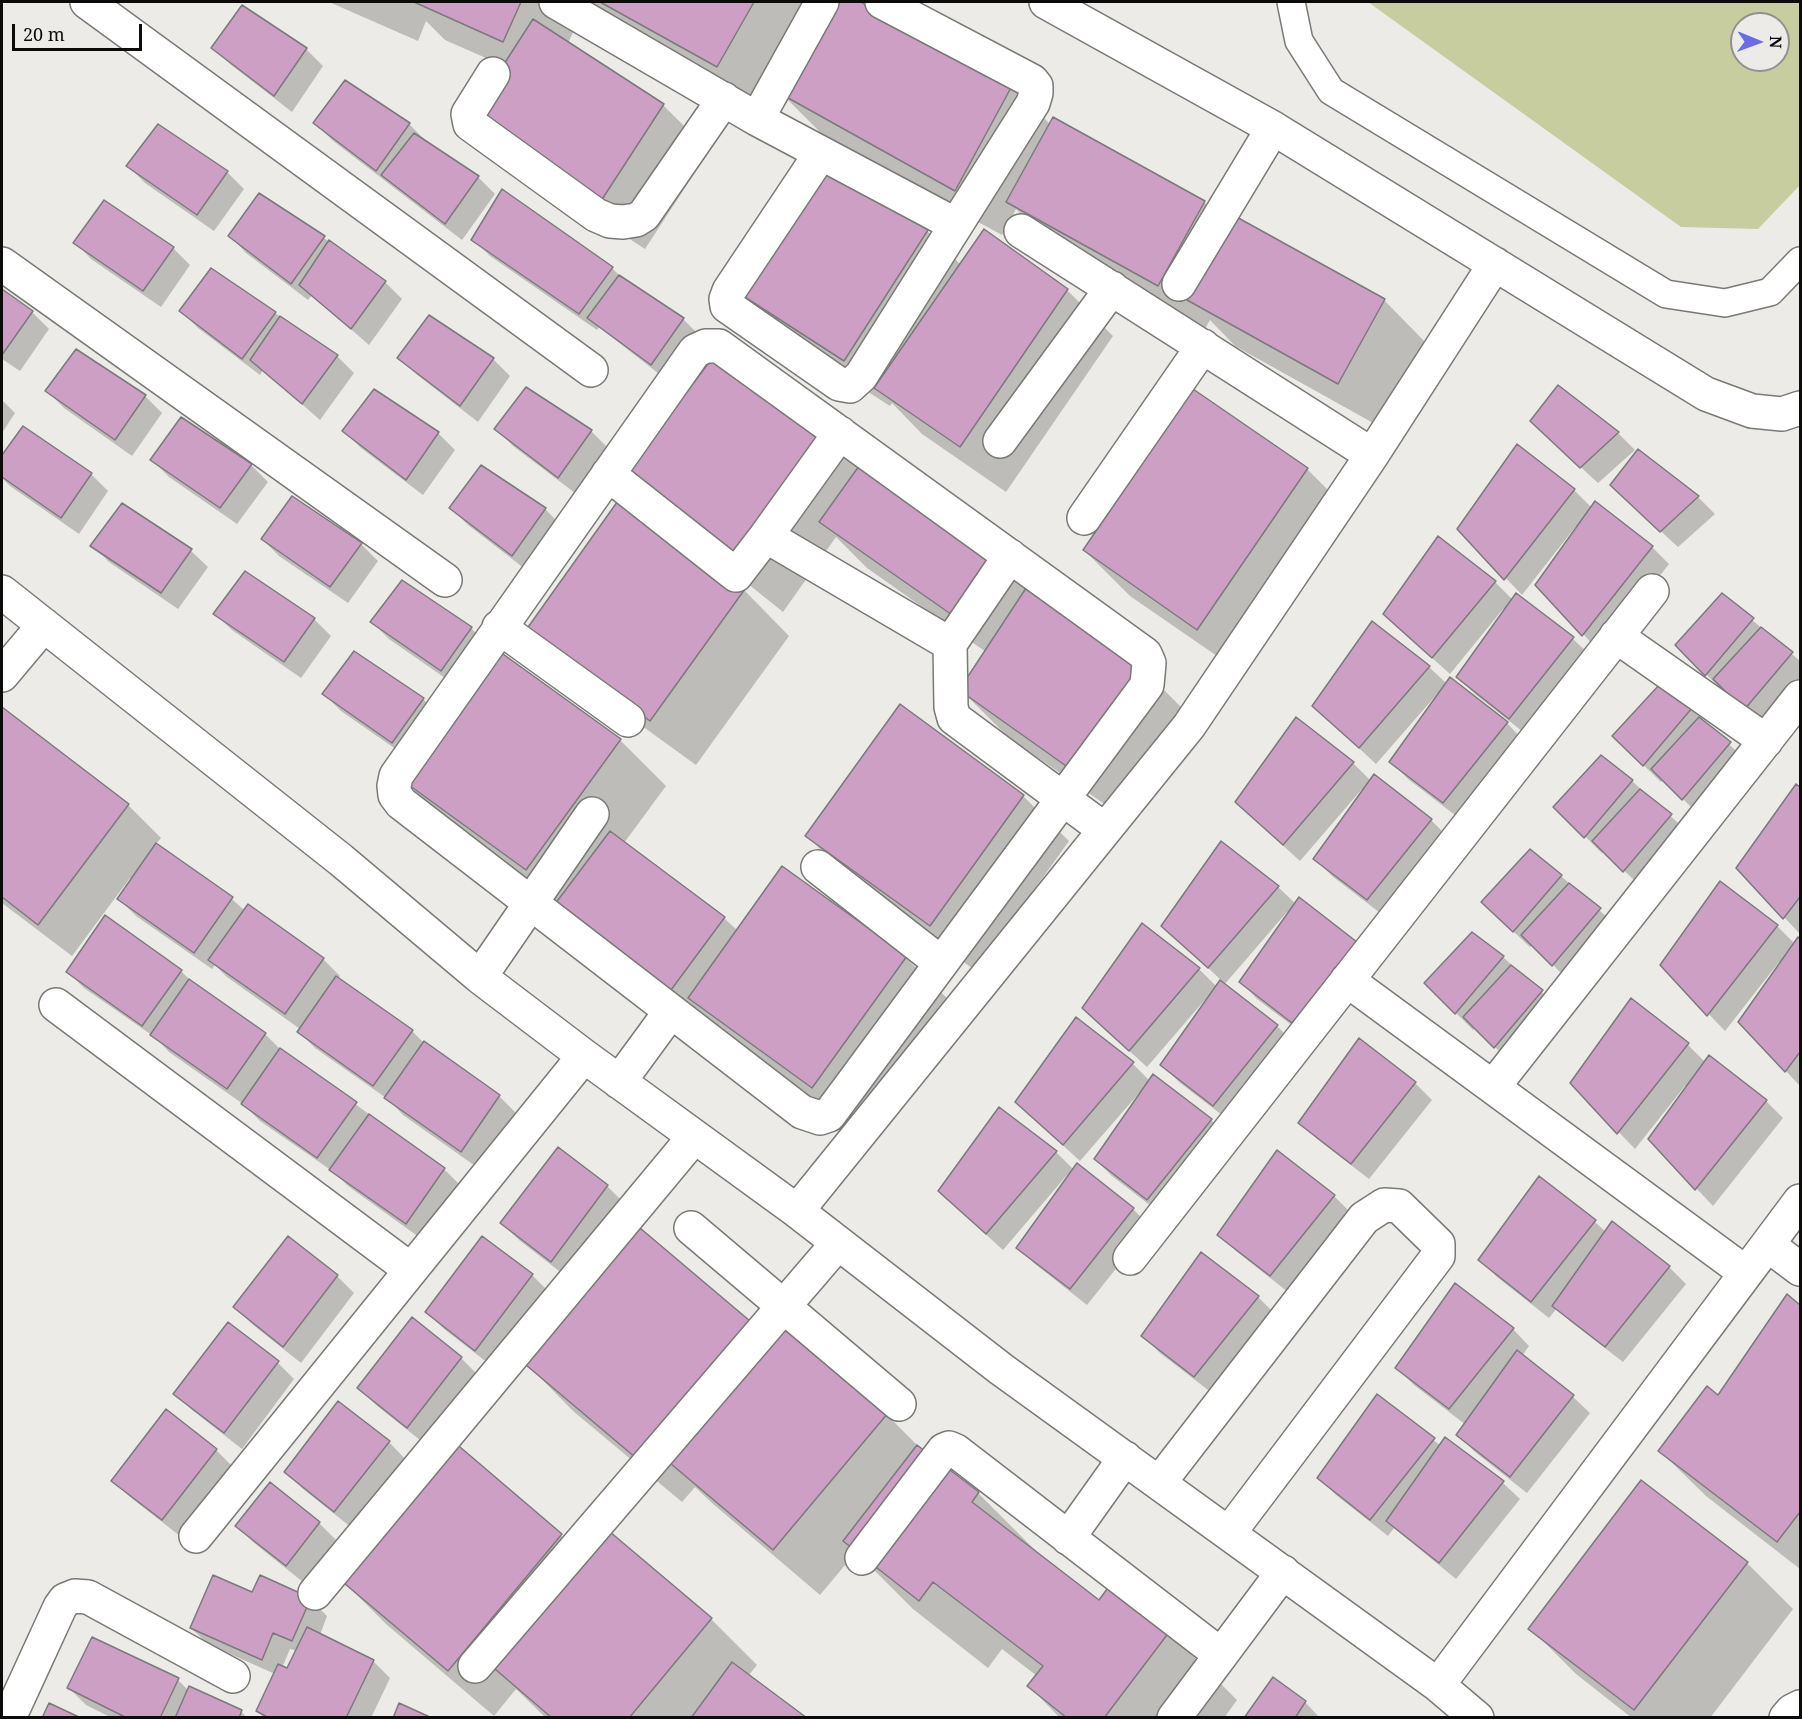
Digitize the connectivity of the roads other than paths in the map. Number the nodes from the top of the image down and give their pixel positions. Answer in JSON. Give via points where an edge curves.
{"nodes":[{"id":1,"x":87,"y":2,"type":"edge"},
{"id":2,"x":556,"y":2,"type":"edge"},
{"id":3,"x":822,"y":2,"type":"edge"},
{"id":4,"x":882,"y":2,"type":"edge"},
{"id":5,"x":1046,"y":2,"type":"edge"},
{"id":6,"x":1291,"y":2,"type":"edge"},
{"id":7,"x":494,"y":74,"type":"dead end"},
{"id":8,"x":724,"y":99,"type":"junction"},
{"id":9,"x":757,"y":119,"type":"junction"},
{"id":10,"x":1273,"y":128,"type":"junction"},
{"id":11,"x":821,"y":153,"type":"junction"},
{"id":12,"x":956,"y":225,"type":"junction"},
{"id":13,"x":1021,"y":231,"type":"dead end"},
{"id":14,"x":1800,"y":261,"type":"edge"},
{"id":15,"x":2,"y":264,"type":"edge"},
{"id":16,"x":1495,"y":264,"type":"junction"},
{"id":17,"x":1179,"y":284,"type":"dead end"},
{"id":18,"x":1112,"y":288,"type":"junction"},
{"id":19,"x":1203,"y":346,"type":"junction"},
{"id":20,"x":591,"y":370,"type":"dead end"},
{"id":21,"x":1800,"y":408,"type":"edge"},
{"id":22,"x":840,"y":433,"type":"junction"},
{"id":23,"x":1000,"y":441,"type":"dead end"},
{"id":24,"x":1372,"y":455,"type":"junction"},
{"id":25,"x":608,"y":474,"type":"junction"},
{"id":26,"x":1084,"y":518,"type":"dead end"},
{"id":27,"x":766,"y":536,"type":"junction"},
{"id":28,"x":1010,"y":556,"type":"junction"},
{"id":29,"x":445,"y":580,"type":"dead end"},
{"id":30,"x":1652,"y":591,"type":"dead end"},
{"id":31,"x":2,"y":592,"type":"edge"},
{"id":32,"x":44,"y":625,"type":"junction"},
{"id":33,"x":499,"y":627,"type":"junction"},
{"id":34,"x":1616,"y":636,"type":"junction"},
{"id":35,"x":950,"y":644,"type":"junction"},
{"id":36,"x":2,"y":675,"type":"edge"},
{"id":37,"x":1800,"y":697,"type":"edge"},
{"id":38,"x":628,"y":720,"type":"dead end"},
{"id":39,"x":1766,"y":741,"type":"junction"},
{"id":40,"x":1063,"y":799,"type":"junction"},
{"id":41,"x":591,"y":814,"type":"dead end"},
{"id":42,"x":1105,"y":830,"type":"junction"},
{"id":43,"x":818,"y":867,"type":"dead end"},
{"id":44,"x":532,"y":904,"type":"junction"},
{"id":45,"x":941,"y":963,"type":"junction"},
{"id":46,"x":480,"y":977,"type":"junction"},
{"id":47,"x":1347,"y":980,"type":"junction"},
{"id":48,"x":56,"y":1005,"type":"dead end"},
{"id":49,"x":671,"y":1011,"type":"junction"},
{"id":50,"x":584,"y":1056,"type":"junction"},
{"id":51,"x":619,"y":1082,"type":"junction"},
{"id":52,"x":1492,"y":1087,"type":"junction"},
{"id":53,"x":694,"y":1137,"type":"junction"},
{"id":54,"x":1800,"y":1201,"type":"edge"},
{"id":55,"x":797,"y":1211,"type":"junction"},
{"id":56,"x":691,"y":1228,"type":"dead end"},
{"id":57,"x":838,"y":1243,"type":"junction"},
{"id":58,"x":1768,"y":1245,"type":"junction"},
{"id":59,"x":1130,"y":1258,"type":"dead end"},
{"id":60,"x":1800,"y":1269,"type":"edge"},
{"id":61,"x":411,"y":1270,"type":"junction"},
{"id":62,"x":1746,"y":1273,"type":"junction"},
{"id":63,"x":783,"y":1307,"type":"junction"},
{"id":64,"x":899,"y":1404,"type":"dead end"},
{"id":65,"x":1125,"y":1458,"type":"junction"},
{"id":66,"x":1159,"y":1483,"type":"junction"},
{"id":67,"x":1229,"y":1533,"type":"junction"},
{"id":68,"x":196,"y":1536,"type":"dead end"},
{"id":69,"x":1068,"y":1538,"type":"junction"},
{"id":70,"x":862,"y":1558,"type":"dead end"},
{"id":71,"x":1283,"y":1572,"type":"junction"},
{"id":72,"x":315,"y":1593,"type":"dead end"},
{"id":73,"x":1221,"y":1655,"type":"junction"},
{"id":74,"x":475,"y":1665,"type":"dead end"},
{"id":75,"x":233,"y":1676,"type":"dead end"},
{"id":76,"x":1438,"y":1685,"type":"junction"},
{"id":77,"x":1800,"y":1707,"type":"edge"},
{"id":78,"x":9,"y":1718,"type":"edge"},
{"id":79,"x":1174,"y":1718,"type":"edge"},
{"id":80,"x":1477,"y":1718,"type":"edge"},
{"id":81,"x":1786,"y":1718,"type":"edge"}],
"edges":[{"from":1,"to":20,"type":"street"},
{"from":2,"to":8,"type":"street"},
{"from":3,"to":9,"type":"street"},
{"from":4,"to":12,"type":"street","via":[[1036,86],[1033,103]]},
{"from":5,"to":10,"type":"street"},
{"from":6,"to":14,"type":"lane","via":[[1299,41],[1331,91],[1666,294],[1725,303],[1748,298],[1770,292]]},
{"from":7,"to":8,"type":"street","via":[[468,114],[470,124],[596,215],[610,221],[636,220],[645,215]]},
{"from":8,"to":9,"type":"street"},
{"from":9,"to":11,"type":"street"},
{"from":10,"to":16,"type":"street"},
{"from":10,"to":17,"type":"street"},
{"from":11,"to":12,"type":"street"},
{"from":11,"to":12,"type":"street","via":[[726,299],[734,312],[839,384],[850,386],[861,376]]},
{"from":13,"to":18,"type":"street"},
{"from":15,"to":29,"type":"street"},
{"from":16,"to":21,"type":"street","via":[[1706,394],[1752,411],[1782,414]]},
{"from":16,"to":24,"type":"street"},
{"from":18,"to":19,"type":"street"},
{"from":18,"to":23,"type":"street"},
{"from":19,"to":24,"type":"street"},
{"from":19,"to":26,"type":"street"},
{"from":22,"to":25,"type":"street","via":[[719,346],[706,346],[695,351]]},
{"from":22,"to":27,"type":"street"},
{"from":22,"to":28,"type":"street"},
{"from":24,"to":42,"type":"street","via":[[1189,726]]},
{"from":25,"to":27,"type":"street","via":[[736,575]]},
{"from":25,"to":33,"type":"street"},
{"from":27,"to":35,"type":"street"},
{"from":28,"to":35,"type":"street"},
{"from":28,"to":40,"type":"street","via":[[1145,654],[1149,663],[1147,685]]},
{"from":30,"to":34,"type":"street"},
{"from":31,"to":32,"type":"street"},
{"from":32,"to":36,"type":"street"},
{"from":32,"to":46,"type":"street","via":[[341,860]]},
{"from":33,"to":38,"type":"street"},
{"from":33,"to":44,"type":"street","via":[[396,776],[395,795]]},
{"from":34,"to":39,"type":"street"},
{"from":34,"to":47,"type":"street"},
{"from":35,"to":40,"type":"street","via":[[954,718]]},
{"from":37,"to":39,"type":"street"},
{"from":39,"to":52,"type":"street"},
{"from":40,"to":42,"type":"street"},
{"from":40,"to":45,"type":"street"},
{"from":41,"to":44,"type":"street"},
{"from":42,"to":55,"type":"street"},
{"from":43,"to":45,"type":"street"},
{"from":44,"to":46,"type":"street"},
{"from":44,"to":49,"type":"street"},
{"from":45,"to":49,"type":"street","via":[[829,1115],[820,1118],[802,1112]]},
{"from":46,"to":50,"type":"street"},
{"from":47,"to":52,"type":"street"},
{"from":47,"to":59,"type":"street"},
{"from":48,"to":61,"type":"street"},
{"from":49,"to":51,"type":"street"},
{"from":50,"to":51,"type":"street"},
{"from":50,"to":61,"type":"street"},
{"from":51,"to":53,"type":"street"},
{"from":52,"to":62,"type":"street"},
{"from":53,"to":55,"type":"street"},
{"from":53,"to":72,"type":"street"},
{"from":54,"to":58,"type":"street"},
{"from":55,"to":57,"type":"street"},
{"from":56,"to":63,"type":"street"},
{"from":57,"to":63,"type":"street"},
{"from":57,"to":65,"type":"street","via":[[1001,1369]]},
{"from":58,"to":60,"type":"street"},
{"from":58,"to":62,"type":"street"},
{"from":61,"to":68,"type":"street"},
{"from":62,"to":76,"type":"street"},
{"from":63,"to":64,"type":"street"},
{"from":63,"to":74,"type":"street"},
{"from":65,"to":66,"type":"street"},
{"from":65,"to":69,"type":"street"},
{"from":66,"to":67,"type":"street"},
{"from":66,"to":67,"type":"street","via":[[1364,1218],[1384,1205],[1399,1206],[1438,1244],[1438,1256]]},
{"from":67,"to":71,"type":"street"},
{"from":69,"to":70,"type":"street","via":[[949,1448]]},
{"from":69,"to":73,"type":"street"},
{"from":71,"to":73,"type":"street"},
{"from":71,"to":76,"type":"street"},
{"from":73,"to":79,"type":"street"},
{"from":75,"to":78,"type":"street","via":[[88,1598],[75,1596],[60,1607]]},
{"from":76,"to":80,"type":"street"},
{"from":77,"to":81,"type":"street"}]}
